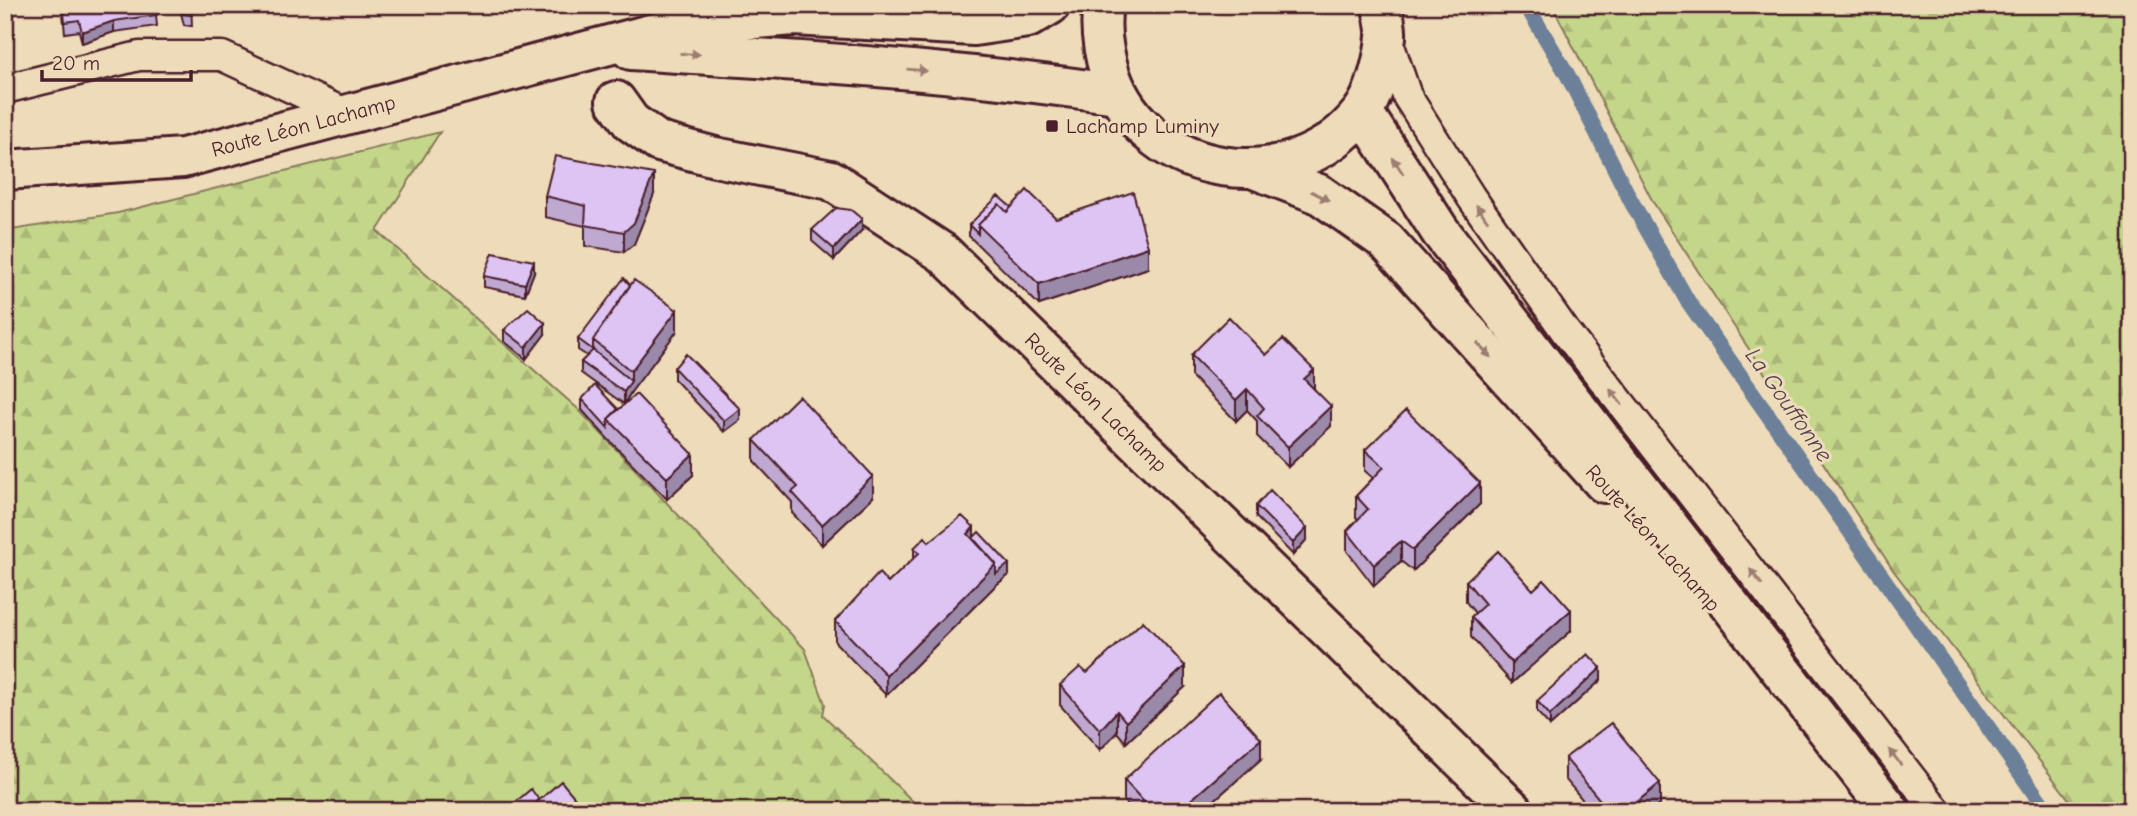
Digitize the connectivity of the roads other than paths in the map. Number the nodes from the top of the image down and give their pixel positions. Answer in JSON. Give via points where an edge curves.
{"nodes":[{"id":1,"x":1050,"y":5,"type":"edge"},
{"id":2,"x":1103,"y":5,"type":"edge"},
{"id":3,"x":1384,"y":21,"type":"edge"},
{"id":4,"x":597,"y":48,"type":"junction"},
{"id":5,"x":5,"y":89,"type":"edge"},
{"id":6,"x":1117,"y":94,"type":"junction"},
{"id":7,"x":616,"y":101,"type":"dead end"},
{"id":8,"x":1363,"y":112,"type":"junction"},
{"id":9,"x":347,"y":114,"type":"junction"},
{"id":10,"x":5,"y":170,"type":"edge"},
{"id":11,"x":1257,"y":170,"type":"junction"},
{"id":12,"x":1824,"y":728,"type":"junction"},
{"id":13,"x":1514,"y":811,"type":"edge"},
{"id":14,"x":1890,"y":811,"type":"edge"},
{"id":15,"x":1937,"y":811,"type":"edge"}],
"edges":[{"from":1,"to":4,"type":"main road","name":"Route Léon Lachamp","via":[[1028,18],[974,26],[794,16],[684,25]]},
{"from":2,"to":6,"type":"main road","via":[[1103,53]]},
{"from":3,"to":8,"type":"main road","via":[[1374,84]]},
{"from":15,"to":3,"type":"lane","one_way":true,"via":[[1565,331],[1471,197],[1407,96]]},
{"from":4,"to":6,"type":"main road","name":"Route Léon Lachamp","one_way":true,"via":[[998,77]]},
{"from":4,"to":9,"type":"main road","name":"Route Léon Lachamp"},
{"from":5,"to":9,"type":"lane","via":[[139,56],[222,56]]},
{"from":6,"to":11,"type":"main road","via":[[1142,128],[1176,153],[1215,167]]},
{"from":7,"to":13,"type":"main road","name":"Route Léon Lachamp","via":[[631,122],[659,142],[831,180],[943,253]]},
{"from":8,"to":11,"type":"main road","via":[[1306,156]]},
{"from":12,"to":8,"type":"main road","name":"Route Léon Lachamp","one_way":true,"via":[[1440,231]]},
{"from":9,"to":10,"type":"main road","name":"Route Léon Lachamp","via":[[183,158]]},
{"from":11,"to":12,"type":"main road","name":"Route Léon Lachamp","one_way":true,"via":[[1319,194],[1386,241]]},
{"from":12,"to":14,"type":"main road","name":"Route Léon Lachamp"}]}
